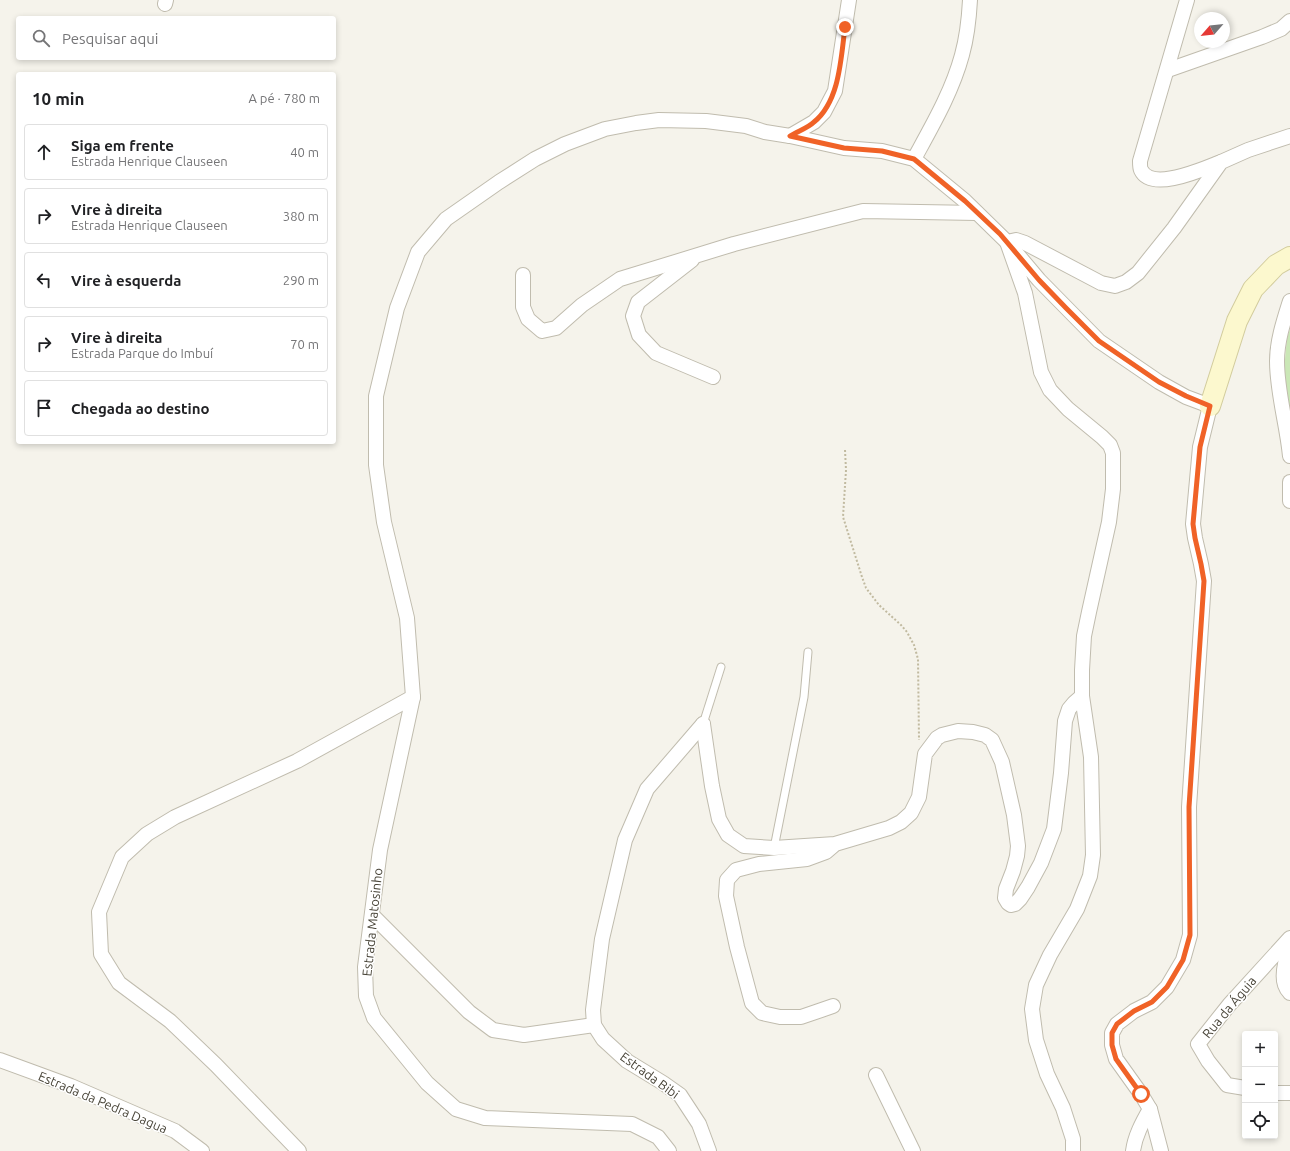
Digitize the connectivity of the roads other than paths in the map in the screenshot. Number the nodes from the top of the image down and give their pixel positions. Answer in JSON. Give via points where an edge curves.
{"nodes":[{"id":1,"x":849,"y":0,"type":"edge"},
{"id":2,"x":970,"y":0,"type":"edge"},
{"id":3,"x":1187,"y":0,"type":"edge"},
{"id":4,"x":1290,"y":21,"type":"edge"},
{"id":5,"x":1168,"y":70,"type":"junction"},
{"id":6,"x":790,"y":136,"type":"junction"},
{"id":7,"x":1290,"y":136,"type":"edge"},
{"id":8,"x":914,"y":159,"type":"junction"},
{"id":9,"x":1221,"y":162,"type":"junction"},
{"id":10,"x":977,"y":213,"type":"junction"},
{"id":11,"x":1007,"y":242,"type":"junction"},
{"id":12,"x":698,"y":255,"type":"junction"},
{"id":13,"x":1290,"y":257,"type":"edge"},
{"id":14,"x":523,"y":275,"type":"dead end"},
{"id":15,"x":1290,"y":301,"type":"edge"},
{"id":16,"x":713,"y":377,"type":"dead end"},
{"id":17,"x":1210,"y":406,"type":"junction"},
{"id":18,"x":1290,"y":456,"type":"edge"},
{"id":19,"x":1290,"y":482,"type":"edge"},
{"id":20,"x":1290,"y":501,"type":"edge"},
{"id":21,"x":808,"y":652,"type":"dead end"},
{"id":22,"x":721,"y":668,"type":"dead end"},
{"id":23,"x":1082,"y":696,"type":"junction"},
{"id":24,"x":413,"y":697,"type":"junction"},
{"id":25,"x":703,"y":724,"type":"junction"},
{"id":26,"x":835,"y":844,"type":"junction"},
{"id":27,"x":774,"y":848,"type":"junction"},
{"id":28,"x":372,"y":915,"type":"junction"},
{"id":29,"x":1290,"y":938,"type":"edge"},
{"id":30,"x":1290,"y":947,"type":"edge"},
{"id":31,"x":1290,"y":993,"type":"edge"},
{"id":32,"x":833,"y":1006,"type":"dead end"},
{"id":33,"x":594,"y":1025,"type":"junction"},
{"id":34,"x":0,"y":1060,"type":"edge"},
{"id":35,"x":876,"y":1075,"type":"dead end"},
{"id":36,"x":1242,"y":1088,"type":"edge"},
{"id":37,"x":1278,"y":1093,"type":"edge"},
{"id":38,"x":1290,"y":1093,"type":"edge"},
{"id":39,"x":1150,"y":1109,"type":"junction"},
{"id":40,"x":202,"y":1151,"type":"edge"},
{"id":41,"x":299,"y":1151,"type":"edge"},
{"id":42,"x":670,"y":1151,"type":"edge"},
{"id":43,"x":709,"y":1151,"type":"edge"},
{"id":44,"x":913,"y":1151,"type":"edge"},
{"id":45,"x":1073,"y":1151,"type":"edge"},
{"id":46,"x":1133,"y":1151,"type":"edge"},
{"id":47,"x":1161,"y":1151,"type":"edge"}],
"edges":[{"from":1,"to":6,"type":"street","via":[[835,91],[824,112],[814,122]]},
{"from":2,"to":8,"type":"street","via":[[962,56],[947,96]]},
{"from":3,"to":5,"type":"street"},
{"from":4,"to":5,"type":"street","via":[[1281,29],[1262,37]]},
{"from":5,"to":9,"type":"street","via":[[1140,161],[1141,170],[1152,178],[1169,180]]},
{"from":6,"to":8,"type":"street","name":"Estrada Matosinho","via":[[844,148],[882,151]]},
{"from":6,"to":24,"type":"street","name":"Estrada Matosinho","via":[[746,126],[706,121],[659,120],[605,129],[565,144],[499,182],[446,219],[418,252],[397,308],[376,396],[376,465],[384,522],[407,618]]},
{"from":7,"to":9,"type":"street"},
{"from":8,"to":10,"type":"street","via":[[944,182]]},
{"from":9,"to":11,"type":"street","via":[[1174,228],[1138,273],[1126,282],[1115,286],[1102,283],[1025,243],[1016,240]]},
{"from":10,"to":11,"type":"street"},
{"from":10,"to":12,"type":"street","via":[[863,211]]},
{"from":11,"to":17,"type":"street","via":[[1039,280],[1099,341],[1159,382]]},
{"from":11,"to":23,"type":"street","via":[[1025,293],[1041,372],[1050,390],[1110,445],[1113,454],[1113,489],[1109,522],[1084,636]]},
{"from":12,"to":14,"type":"street","via":[[620,279],[582,305],[556,328],[542,331],[528,319],[523,307]]},
{"from":12,"to":16,"type":"street","via":[[638,302],[633,316],[639,335],[656,353]]},
{"from":13,"to":17,"type":"street","via":[[1276,265],[1253,289],[1237,321]]},
{"from":15,"to":18,"type":"street","via":[[1279,338],[1277,361],[1280,400]]},
{"from":17,"to":39,"type":"street","via":[[1200,447],[1193,524],[1204,581],[1189,807],[1190,935],[1183,960],[1167,987],[1152,1002],[1117,1024],[1112,1033],[1116,1059]]},
{"from":19,"to":20,"type":"street"},
{"from":21,"to":27,"type":"lane","via":[[804,697]]},
{"from":22,"to":25,"type":"lane"},
{"from":23,"to":26,"type":"street","via":[[1069,710],[1065,721],[1054,829],[1041,862],[1028,887],[1015,904],[1011,905],[1005,898],[1017,856],[1014,815],[1002,762],[992,740],[985,736],[958,731],[937,738],[925,754],[919,797],[911,813],[889,828]]},
{"from":23,"to":45,"type":"street","via":[[1090,757],[1093,855],[1090,876],[1077,909],[1036,985],[1032,1009],[1036,1040],[1047,1074],[1063,1108],[1073,1140]]},
{"from":24,"to":28,"type":"street","name":"Estrada Matosinho","via":[[380,850]]},
{"from":24,"to":41,"type":"street","via":[[297,761],[175,817],[147,834],[122,857],[99,912],[101,954],[119,983],[170,1021]]},
{"from":25,"to":27,"type":"street","via":[[719,819],[728,835],[744,846]]},
{"from":25,"to":33,"type":"street","via":[[647,789],[625,840],[602,939],[593,1010]]},
{"from":26,"to":27,"type":"street"},
{"from":26,"to":32,"type":"street","via":[[826,852],[807,859],[759,864],[736,870],[727,880],[726,896],[752,1003],[762,1013],[780,1017],[801,1017]]},
{"from":28,"to":33,"type":"street","via":[[469,1012],[493,1030],[524,1035]]},
{"from":28,"to":42,"type":"street","name":"Estrada Matosinho","via":[[365,967],[366,996],[374,1018],[427,1083],[456,1109],[485,1118],[632,1124],[658,1137]]},
{"from":29,"to":36,"type":"street","name":"Rua da Águia","via":[[1198,1044],[1227,1085]]},
{"from":30,"to":31,"type":"street","via":[[1283,975]]},
{"from":33,"to":43,"type":"street","name":"Estrada Bibi","via":[[603,1039],[627,1061],[680,1095],[699,1124]]},
{"from":34,"to":40,"type":"street","name":"Estrada da Pedra Dagua","via":[[71,1086],[175,1131]]},
{"from":35,"to":44,"type":"street"},
{"from":37,"to":38,"type":"street"},
{"from":39,"to":46,"type":"street","via":[[1134,1142]]},
{"from":39,"to":47,"type":"street"}]}
